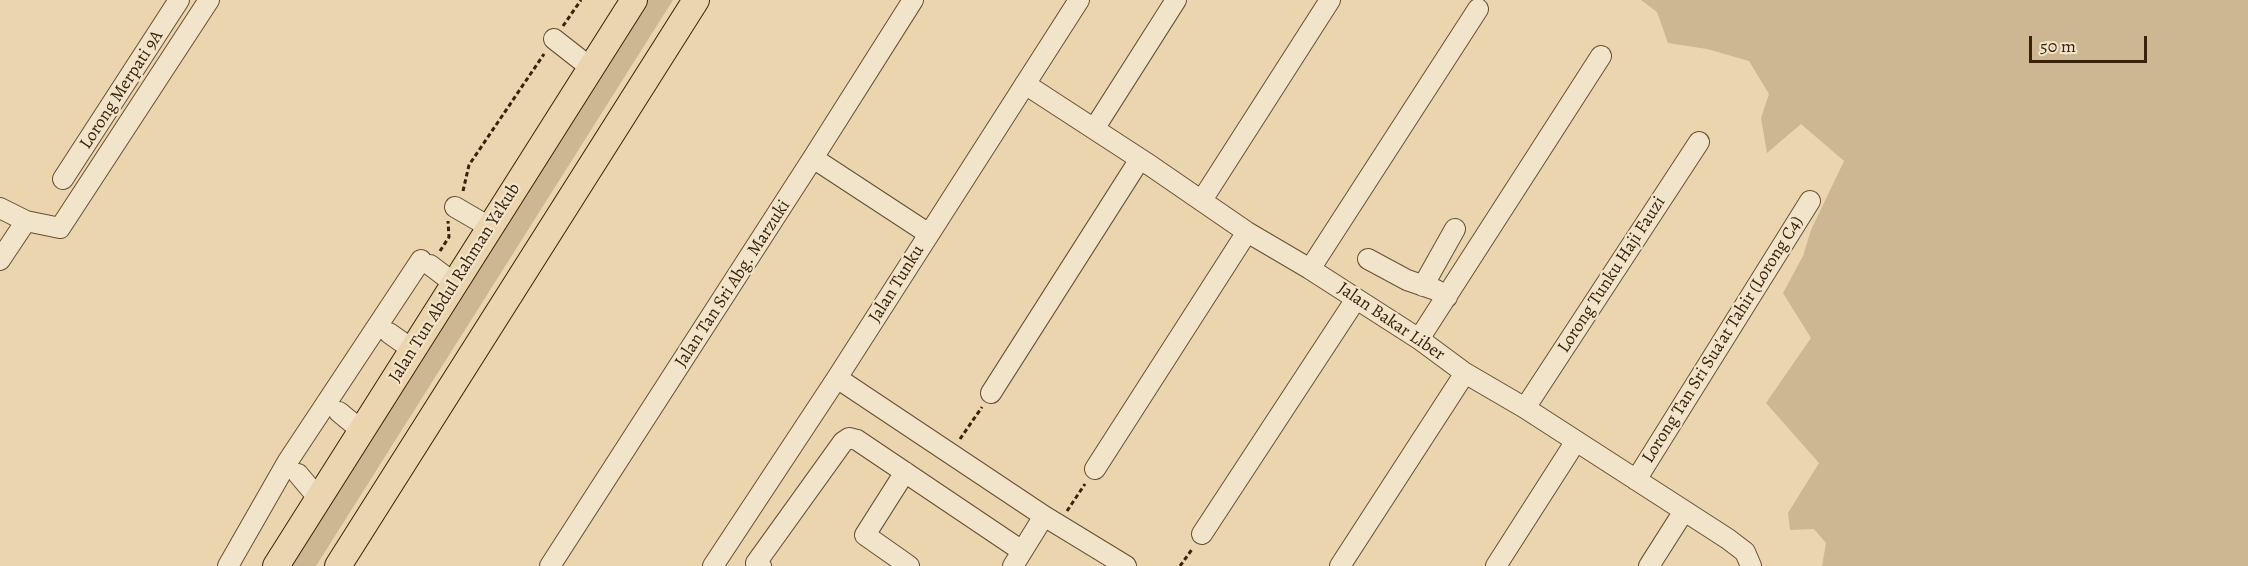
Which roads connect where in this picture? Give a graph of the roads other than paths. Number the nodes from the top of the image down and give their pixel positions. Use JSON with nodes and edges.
{"nodes":[{"id":1,"x":179,"y":0,"type":"edge"},
{"id":2,"x":209,"y":0,"type":"edge"},
{"id":3,"x":634,"y":0,"type":"edge"},
{"id":4,"x":696,"y":0,"type":"edge"},
{"id":5,"x":913,"y":0,"type":"edge"},
{"id":6,"x":1079,"y":0,"type":"edge"},
{"id":7,"x":1176,"y":0,"type":"edge"},
{"id":8,"x":1330,"y":0,"type":"edge"},
{"id":9,"x":1478,"y":9,"type":"dead end"},
{"id":10,"x":555,"y":39,"type":"dead end"},
{"id":11,"x":1601,"y":56,"type":"dead end"},
{"id":12,"x":591,"y":68,"type":"junction"},
{"id":13,"x":1025,"y":84,"type":"junction"},
{"id":14,"x":1094,"y":129,"type":"junction"},
{"id":15,"x":1699,"y":142,"type":"dead end"},
{"id":16,"x":813,"y":158,"type":"junction"},
{"id":17,"x":1140,"y":159,"type":"junction"},
{"id":18,"x":63,"y":179,"type":"dead end"},
{"id":19,"x":1202,"y":200,"type":"junction"},
{"id":20,"x":1810,"y":201,"type":"dead end"},
{"id":21,"x":455,"y":207,"type":"dead end"},
{"id":22,"x":0,"y":208,"type":"edge"},
{"id":23,"x":26,"y":221,"type":"junction"},
{"id":24,"x":490,"y":228,"type":"junction"},
{"id":25,"x":1455,"y":229,"type":"dead end"},
{"id":26,"x":1247,"y":232,"type":"junction"},
{"id":27,"x":928,"y":234,"type":"junction"},
{"id":28,"x":0,"y":260,"type":"edge"},
{"id":29,"x":1368,"y":260,"type":"dead end"},
{"id":30,"x":1310,"y":269,"type":"junction"},
{"id":31,"x":454,"y":284,"type":"junction"},
{"id":32,"x":1423,"y":286,"type":"junction"},
{"id":33,"x":1447,"y":297,"type":"junction"},
{"id":34,"x":1356,"y":299,"type":"junction"},
{"id":35,"x":389,"y":333,"type":"dead end"},
{"id":36,"x":1419,"y":339,"type":"junction"},
{"id":37,"x":413,"y":350,"type":"junction"},
{"id":38,"x":1465,"y":372,"type":"junction"},
{"id":39,"x":837,"y":378,"type":"junction"},
{"id":40,"x":991,"y":393,"type":"road end"},
{"id":41,"x":1525,"y":408,"type":"junction"},
{"id":42,"x":339,"y":412,"type":"dead end"},
{"id":43,"x":362,"y":430,"type":"junction"},
{"id":44,"x":1576,"y":441,"type":"junction"},
{"id":45,"x":1095,"y":469,"type":"road end"},
{"id":46,"x":905,"y":472,"type":"junction"},
{"id":47,"x":298,"y":474,"type":"dead end"},
{"id":48,"x":1636,"y":480,"type":"junction"},
{"id":49,"x":319,"y":499,"type":"junction"},
{"id":50,"x":1684,"y":511,"type":"junction"},
{"id":51,"x":1051,"y":520,"type":"junction"},
{"id":52,"x":1202,"y":534,"type":"road end"},
{"id":53,"x":727,"y":544,"type":"junction"},
{"id":54,"x":1017,"y":559,"type":"edge"},
{"id":55,"x":758,"y":565,"type":"edge"},
{"id":56,"x":228,"y":566,"type":"edge"},
{"id":57,"x":276,"y":566,"type":"edge"},
{"id":58,"x":338,"y":566,"type":"edge"},
{"id":59,"x":550,"y":566,"type":"edge"},
{"id":60,"x":712,"y":566,"type":"edge"},
{"id":61,"x":909,"y":566,"type":"edge"},
{"id":62,"x":1126,"y":566,"type":"edge"},
{"id":63,"x":1340,"y":566,"type":"edge"},
{"id":64,"x":1497,"y":566,"type":"edge"},
{"id":65,"x":1649,"y":566,"type":"edge"},
{"id":66,"x":1751,"y":566,"type":"edge"}],
"edges":[{"from":1,"to":18,"type":"street","name":"Lorong Merpati 9A"},
{"from":2,"to":23,"type":"street"},
{"from":3,"to":12,"type":"main road","name":"Jalan Tun Abdul Rahman Ya'kub"},
{"from":4,"to":58,"type":"main road"},
{"from":5,"to":16,"type":"street","name":"Jalan Tan Sri Abg. Marzuki"},
{"from":6,"to":13,"type":"street","name":"Jalan Tunku"},
{"from":7,"to":14,"type":"street"},
{"from":8,"to":19,"type":"street"},
{"from":9,"to":30,"type":"street"},
{"from":10,"to":12,"type":"street"},
{"from":11,"to":33,"type":"street"},
{"from":12,"to":24,"type":"main road","name":"Jalan Tun Abdul Rahman Ya'kub"},
{"from":13,"to":14,"type":"street","name":"Jalan Bakar Liber"},
{"from":13,"to":27,"type":"street","name":"Jalan Tunku"},
{"from":14,"to":17,"type":"street","name":"Jalan Bakar Liber"},
{"from":15,"to":41,"type":"street","name":"Lorong Tunku Haji Fauzi"},
{"from":16,"to":27,"type":"street"},
{"from":16,"to":59,"type":"street","name":"Jalan Tan Sri Abg. Marzuki"},
{"from":17,"to":19,"type":"street","name":"Jalan Bakar Liber"},
{"from":17,"to":40,"type":"street"},
{"from":19,"to":26,"type":"street","name":"Jalan Bakar Liber"},
{"from":20,"to":48,"type":"street","name":"Lorong Tan Sri Sua'at Tahir (Lorong C4)"},
{"from":21,"to":24,"type":"street"},
{"from":22,"to":23,"type":"street"},
{"from":23,"to":28,"type":"street"},
{"from":24,"to":31,"type":"main road","name":"Jalan Tun Abdul Rahman Ya'kub"},
{"from":25,"to":32,"type":"street"},
{"from":26,"to":30,"type":"street","name":"Jalan Bakar Liber"},
{"from":26,"to":45,"type":"street"},
{"from":27,"to":39,"type":"street","name":"Jalan Tunku"},
{"from":29,"to":32,"type":"street"},
{"from":30,"to":34,"type":"street","name":"Jalan Bakar Liber"},
{"from":31,"to":37,"type":"main road","name":"Jalan Tun Abdul Rahman Ya'kub"},
{"from":31,"to":56,"type":"street"},
{"from":32,"to":33,"type":"street"},
{"from":33,"to":36,"type":"street"},
{"from":34,"to":36,"type":"street","name":"Jalan Bakar Liber"},
{"from":34,"to":52,"type":"street"},
{"from":35,"to":37,"type":"street"},
{"from":36,"to":38,"type":"street","name":"Jalan Bakar Liber"},
{"from":37,"to":43,"type":"main road","name":"Jalan Tun Abdul Rahman Ya'kub"},
{"from":38,"to":41,"type":"street","name":"Jalan Bakar Liber"},
{"from":38,"to":63,"type":"street"},
{"from":39,"to":51,"type":"street"},
{"from":39,"to":53,"type":"street","name":"Jalan Tunku"},
{"from":41,"to":44,"type":"street","name":"Jalan Bakar Liber"},
{"from":42,"to":43,"type":"street"},
{"from":43,"to":49,"type":"main road","name":"Jalan Tun Abdul Rahman Ya'kub"},
{"from":44,"to":48,"type":"street","name":"Jalan Bakar Liber"},
{"from":44,"to":64,"type":"street"},
{"from":46,"to":54,"type":"street"},
{"from":46,"to":55,"type":"street"},
{"from":46,"to":61,"type":"street"},
{"from":47,"to":49,"type":"street"},
{"from":48,"to":50,"type":"street","name":"Jalan Bakar Liber"},
{"from":49,"to":57,"type":"main road","name":"Jalan Tun Abdul Rahman Ya'kub"},
{"from":50,"to":65,"type":"street"},
{"from":50,"to":66,"type":"street","name":"Jalan Bakar Liber"},
{"from":51,"to":54,"type":"street"},
{"from":51,"to":62,"type":"street"},
{"from":53,"to":55,"type":"street"},
{"from":53,"to":60,"type":"street","name":"Jalan Tunku"}]}
